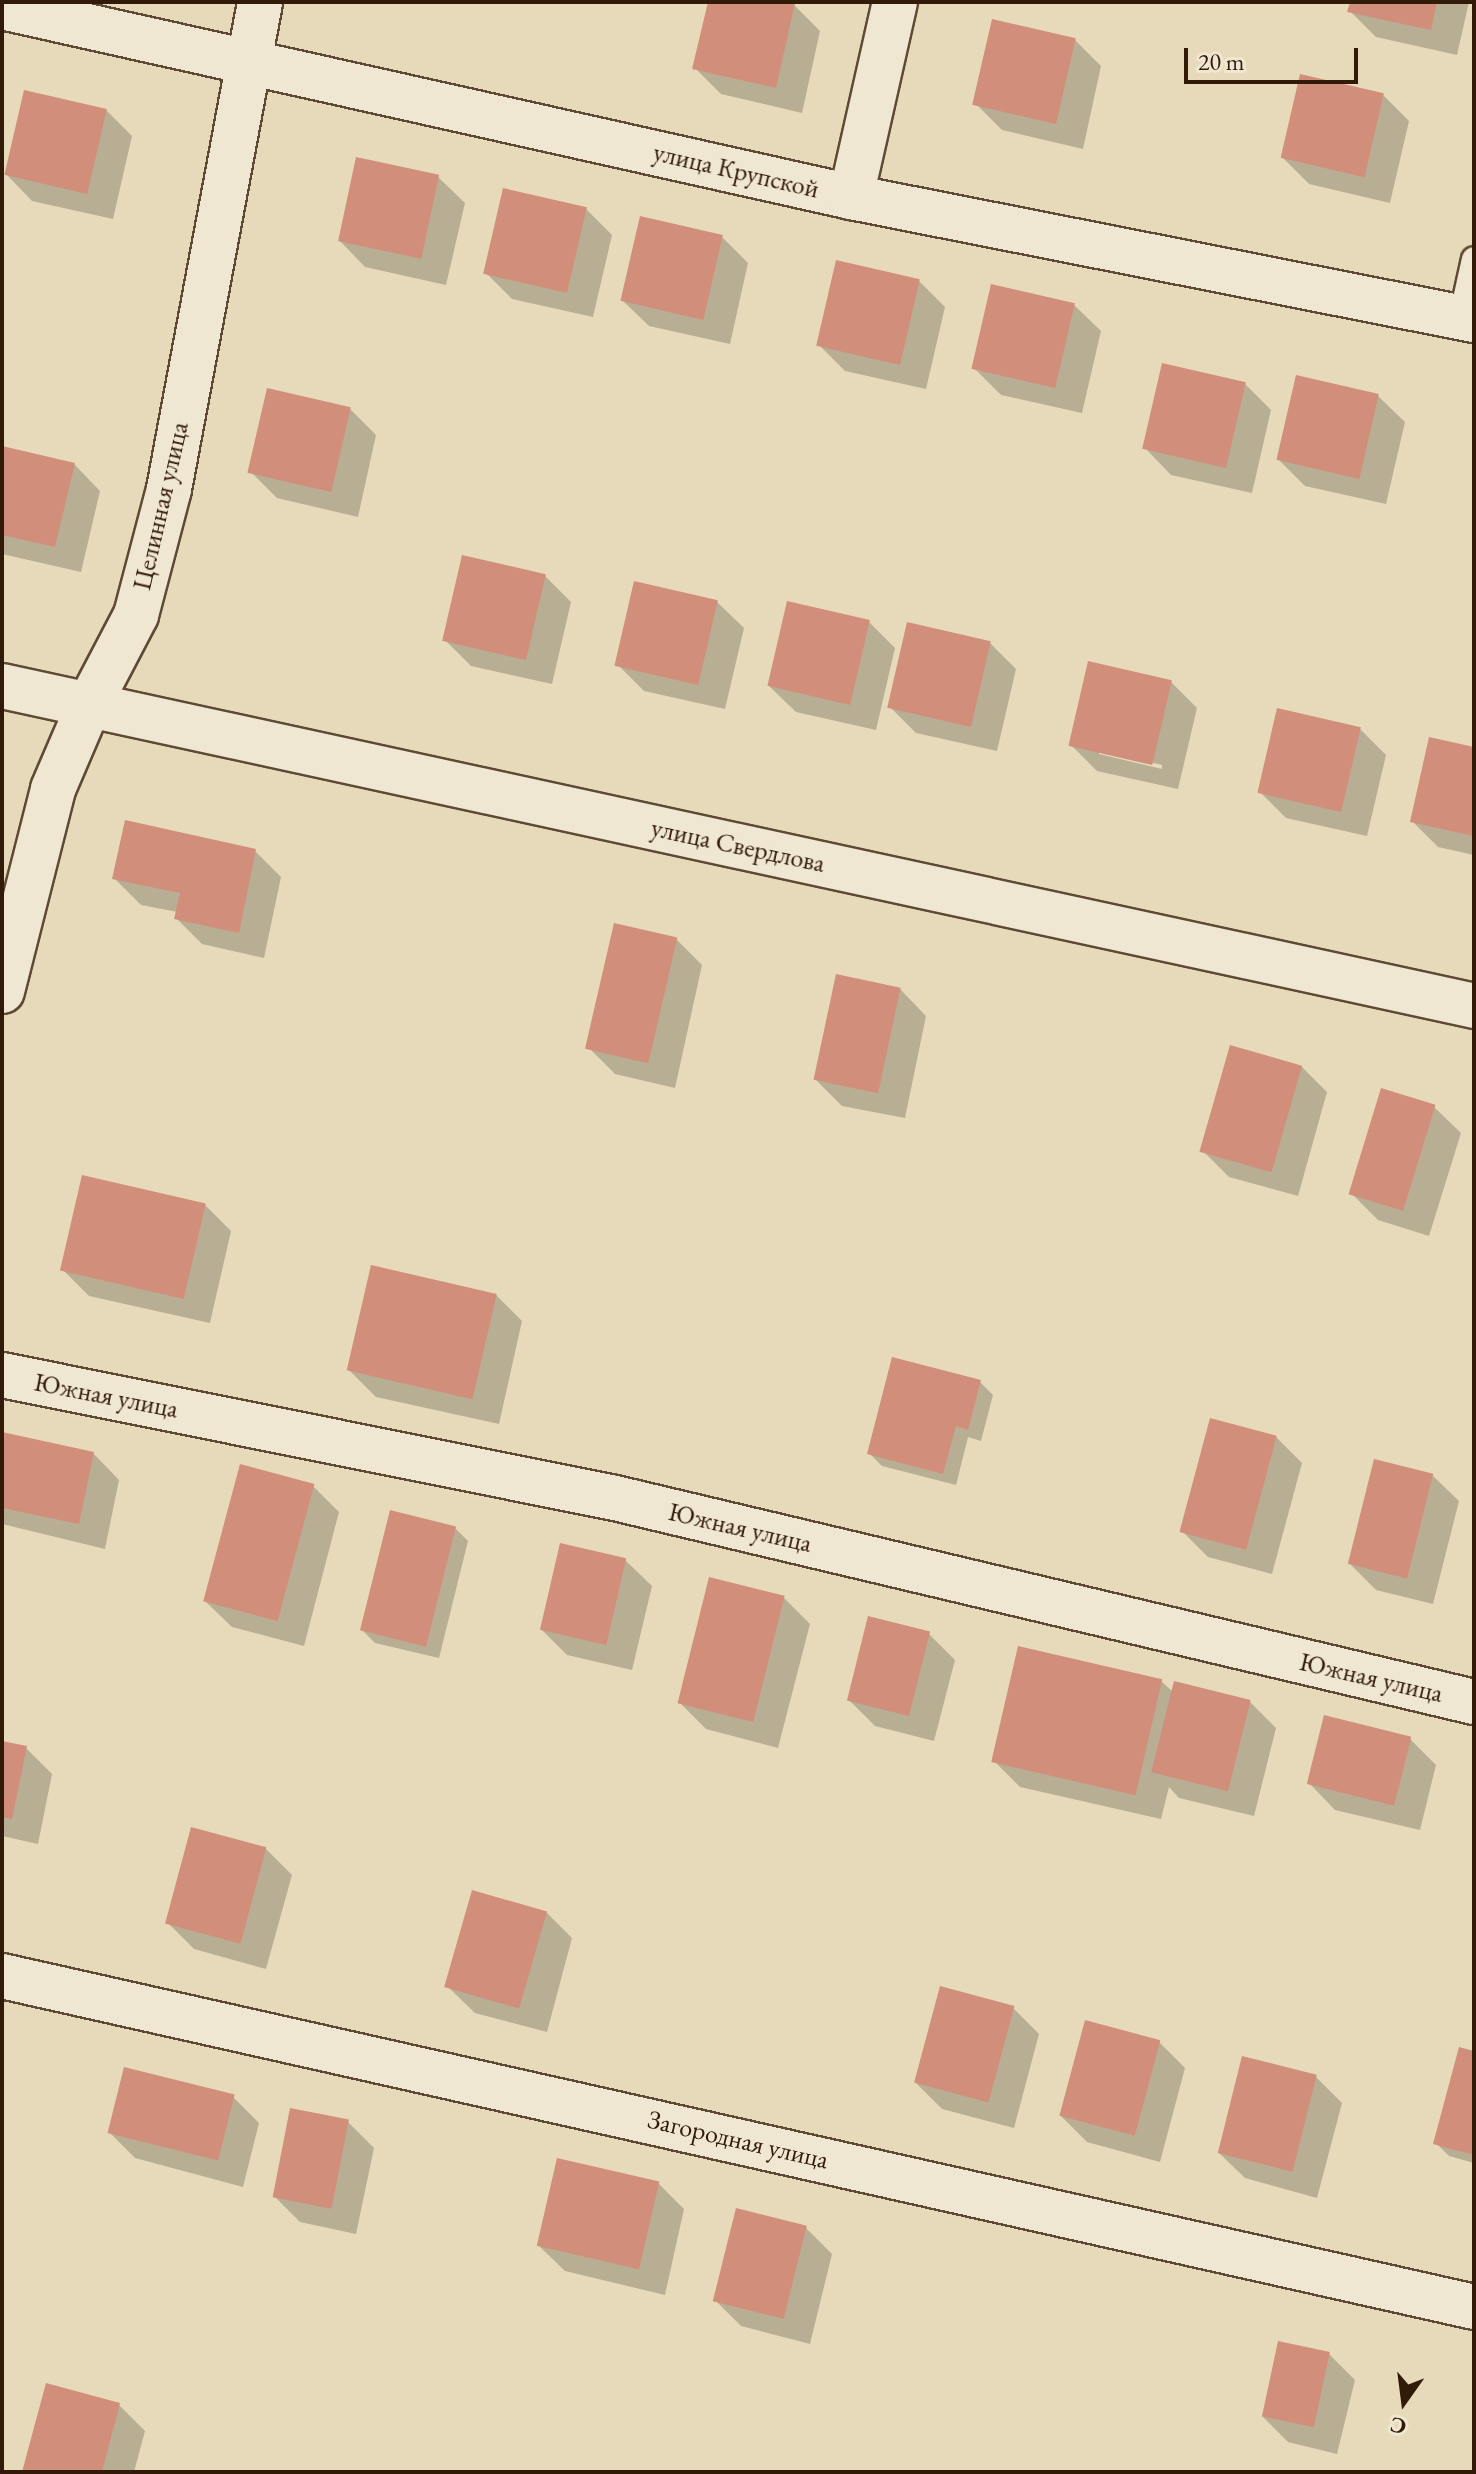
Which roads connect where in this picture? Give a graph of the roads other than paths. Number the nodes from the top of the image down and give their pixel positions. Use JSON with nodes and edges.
{"nodes":[{"id":1,"x":260,"y":2,"type":"edge"},
{"id":2,"x":895,"y":2,"type":"edge"},
{"id":3,"x":2,"y":7,"type":"edge"},
{"id":4,"x":247,"y":62,"type":"junction"},
{"id":5,"x":851,"y":197,"type":"junction"},
{"id":6,"x":1474,"y":259,"type":"edge"},
{"id":7,"x":1467,"y":319,"type":"edge"},
{"id":8,"x":2,"y":686,"type":"edge"},
{"id":9,"x":89,"y":705,"type":"junction"},
{"id":10,"x":2,"y":991,"type":"edge"},
{"id":11,"x":1474,"y":1006,"type":"edge"},
{"id":12,"x":2,"y":1375,"type":"edge"},
{"id":13,"x":1474,"y":1702,"type":"edge"},
{"id":14,"x":2,"y":1976,"type":"edge"},
{"id":15,"x":1474,"y":2307,"type":"edge"}],
"edges":[{"from":1,"to":4,"type":"street","name":"Целинная улица"},
{"from":2,"to":5,"type":"street"},
{"from":3,"to":4,"type":"street","name":"улица Крупской"},
{"from":4,"to":5,"type":"street","name":"улица Крупской"},
{"from":4,"to":9,"type":"street","name":"Целинная улица"},
{"from":5,"to":7,"type":"street","name":"улица Крупской"},
{"from":6,"to":7,"type":"lane"},
{"from":8,"to":9,"type":"street","name":"улица Свердлова"},
{"from":9,"to":10,"type":"street","name":"Целинная улица"},
{"from":9,"to":11,"type":"street","name":"улица Свердлова"},
{"from":12,"to":13,"type":"street","name":"Южная улица"},
{"from":14,"to":15,"type":"street","name":"Загородная улица"}]}
